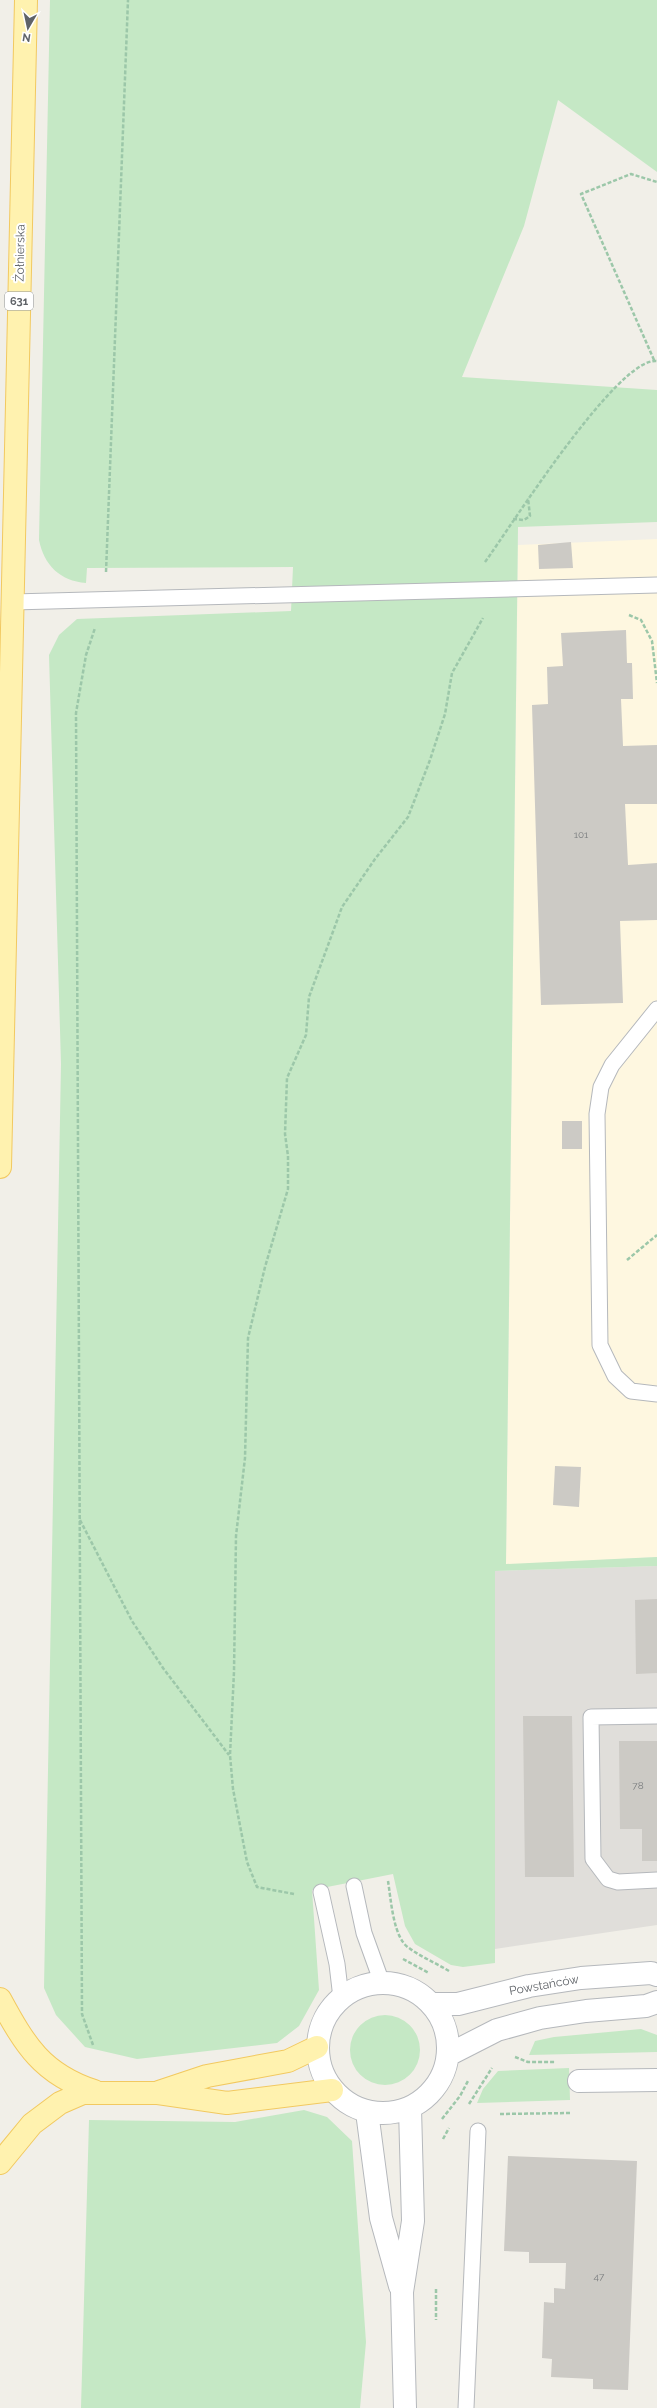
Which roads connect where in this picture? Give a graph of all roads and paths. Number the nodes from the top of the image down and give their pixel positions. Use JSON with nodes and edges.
{"nodes":[{"id":1,"x":26,"y":0,"type":"edge"},
{"id":2,"x":128,"y":0,"type":"edge"},
{"id":3,"x":657,"y":182,"type":"edge"},
{"id":4,"x":655,"y":360,"type":"edge"},
{"id":5,"x":528,"y":498,"type":"junction"},
{"id":6,"x":513,"y":519,"type":"junction"},
{"id":7,"x":657,"y":585,"type":"edge"},
{"id":8,"x":498,"y":589,"type":"junction"},
{"id":9,"x":464,"y":590,"type":"junction"},
{"id":10,"x":105,"y":600,"type":"junction"},
{"id":11,"x":13,"y":602,"type":"junction"},
{"id":12,"x":627,"y":613,"type":"dead end"},
{"id":13,"x":657,"y":683,"type":"edge"},
{"id":14,"x":657,"y":1009,"type":"edge"},
{"id":15,"x":0,"y":1167,"type":"edge"},
{"id":16,"x":657,"y":1234,"type":"edge"},
{"id":17,"x":600,"y":1279,"type":"junction"},
{"id":18,"x":657,"y":1394,"type":"edge"},
{"id":19,"x":80,"y":1519,"type":"junction"},
{"id":20,"x":657,"y":1716,"type":"edge"},
{"id":21,"x":230,"y":1755,"type":"junction"},
{"id":22,"x":657,"y":1880,"type":"edge"},
{"id":23,"x":388,"y":1881,"type":"dead end"},
{"id":24,"x":354,"y":1886,"type":"dead end"},
{"id":25,"x":322,"y":1895,"type":"joint"},
{"id":26,"x":450,"y":1972,"type":"dead end"},
{"id":27,"x":657,"y":1975,"type":"edge"},
{"id":28,"x":382,"y":1983,"type":"junction"},
{"id":29,"x":341,"y":1998,"type":"junction"},
{"id":30,"x":0,"y":1999,"type":"edge"},
{"id":31,"x":657,"y":2002,"type":"edge"},
{"id":32,"x":432,"y":2004,"type":"junction"},
{"id":33,"x":92,"y":2045,"type":"dead end"},
{"id":34,"x":317,"y":2047,"type":"junction"},
{"id":35,"x":448,"y":2055,"type":"junction"},
{"id":36,"x":498,"y":2063,"type":"dead end"},
{"id":37,"x":471,"y":2074,"type":"dead end"},
{"id":38,"x":657,"y":2080,"type":"edge"},
{"id":39,"x":579,"y":2081,"type":"dead end"},
{"id":40,"x":332,"y":2090,"type":"junction"},
{"id":41,"x":94,"y":2091,"type":"junction"},
{"id":42,"x":158,"y":2093,"type":"junction"},
{"id":43,"x":468,"y":2106,"type":"dead end"},
{"id":44,"x":410,"y":2108,"type":"junction"},
{"id":45,"x":367,"y":2112,"type":"junction"},
{"id":46,"x":579,"y":2112,"type":"dead end"},
{"id":47,"x":452,"y":2124,"type":"dead end"},
{"id":48,"x":437,"y":2125,"type":"dead end"},
{"id":49,"x":478,"y":2131,"type":"joint"},
{"id":50,"x":443,"y":2138,"type":"dead end"},
{"id":51,"x":0,"y":2163,"type":"edge"},
{"id":52,"x":402,"y":2292,"type":"junction"},
{"id":53,"x":404,"y":2408,"type":"edge"},
{"id":54,"x":466,"y":2408,"type":"edge"}],
"edges":[{"from":1,"to":11,"type":"main road","name":"Żołnierska","number":"631"},
{"from":2,"to":10,"type":"path"},
{"from":3,"to":4,"type":"path"},
{"from":4,"to":5,"type":"path"},
{"from":5,"to":6,"type":"path"},
{"from":5,"to":6,"type":"path"},
{"from":6,"to":9,"type":"path"},
{"from":7,"to":8,"type":"lane"},
{"from":8,"to":9,"type":"lane"},
{"from":8,"to":21,"type":"path"},
{"from":9,"to":10,"type":"lane"},
{"from":10,"to":11,"type":"lane"},
{"from":10,"to":19,"type":"path"},
{"from":11,"to":15,"type":"main road","number":"631"},
{"from":12,"to":13,"type":"path"},
{"from":14,"to":17,"type":"lane"},
{"from":16,"to":17,"type":"path"},
{"from":17,"to":18,"type":"lane"},
{"from":19,"to":21,"type":"path"},
{"from":19,"to":33,"type":"path"},
{"from":20,"to":22,"type":"lane"},
{"from":21,"to":25,"type":"path"},
{"from":23,"to":26,"type":"path"},
{"from":24,"to":28,"type":"lane"},
{"from":25,"to":29,"type":"lane"},
{"from":27,"to":32,"type":"street","name":"Powstańców"},
{"from":28,"to":29,"type":"street"},
{"from":28,"to":32,"type":"street"},
{"from":29,"to":34,"type":"street"},
{"from":30,"to":41,"type":"main road"},
{"from":31,"to":35,"type":"street"},
{"from":32,"to":35,"type":"street"},
{"from":34,"to":40,"type":"street"},
{"from":34,"to":42,"type":"main road"},
{"from":35,"to":44,"type":"street"},
{"from":36,"to":43,"type":"path"},
{"from":37,"to":48,"type":"path"},
{"from":38,"to":39,"type":"street"},
{"from":40,"to":42,"type":"main road"},
{"from":40,"to":45,"type":"street"},
{"from":41,"to":42,"type":"main road"},
{"from":41,"to":51,"type":"main road"},
{"from":44,"to":45,"type":"street"},
{"from":44,"to":52,"type":"street"},
{"from":45,"to":52,"type":"street"},
{"from":46,"to":49,"type":"path"},
{"from":47,"to":50,"type":"path"},
{"from":49,"to":54,"type":"lane"},
{"from":52,"to":53,"type":"street"}]}
